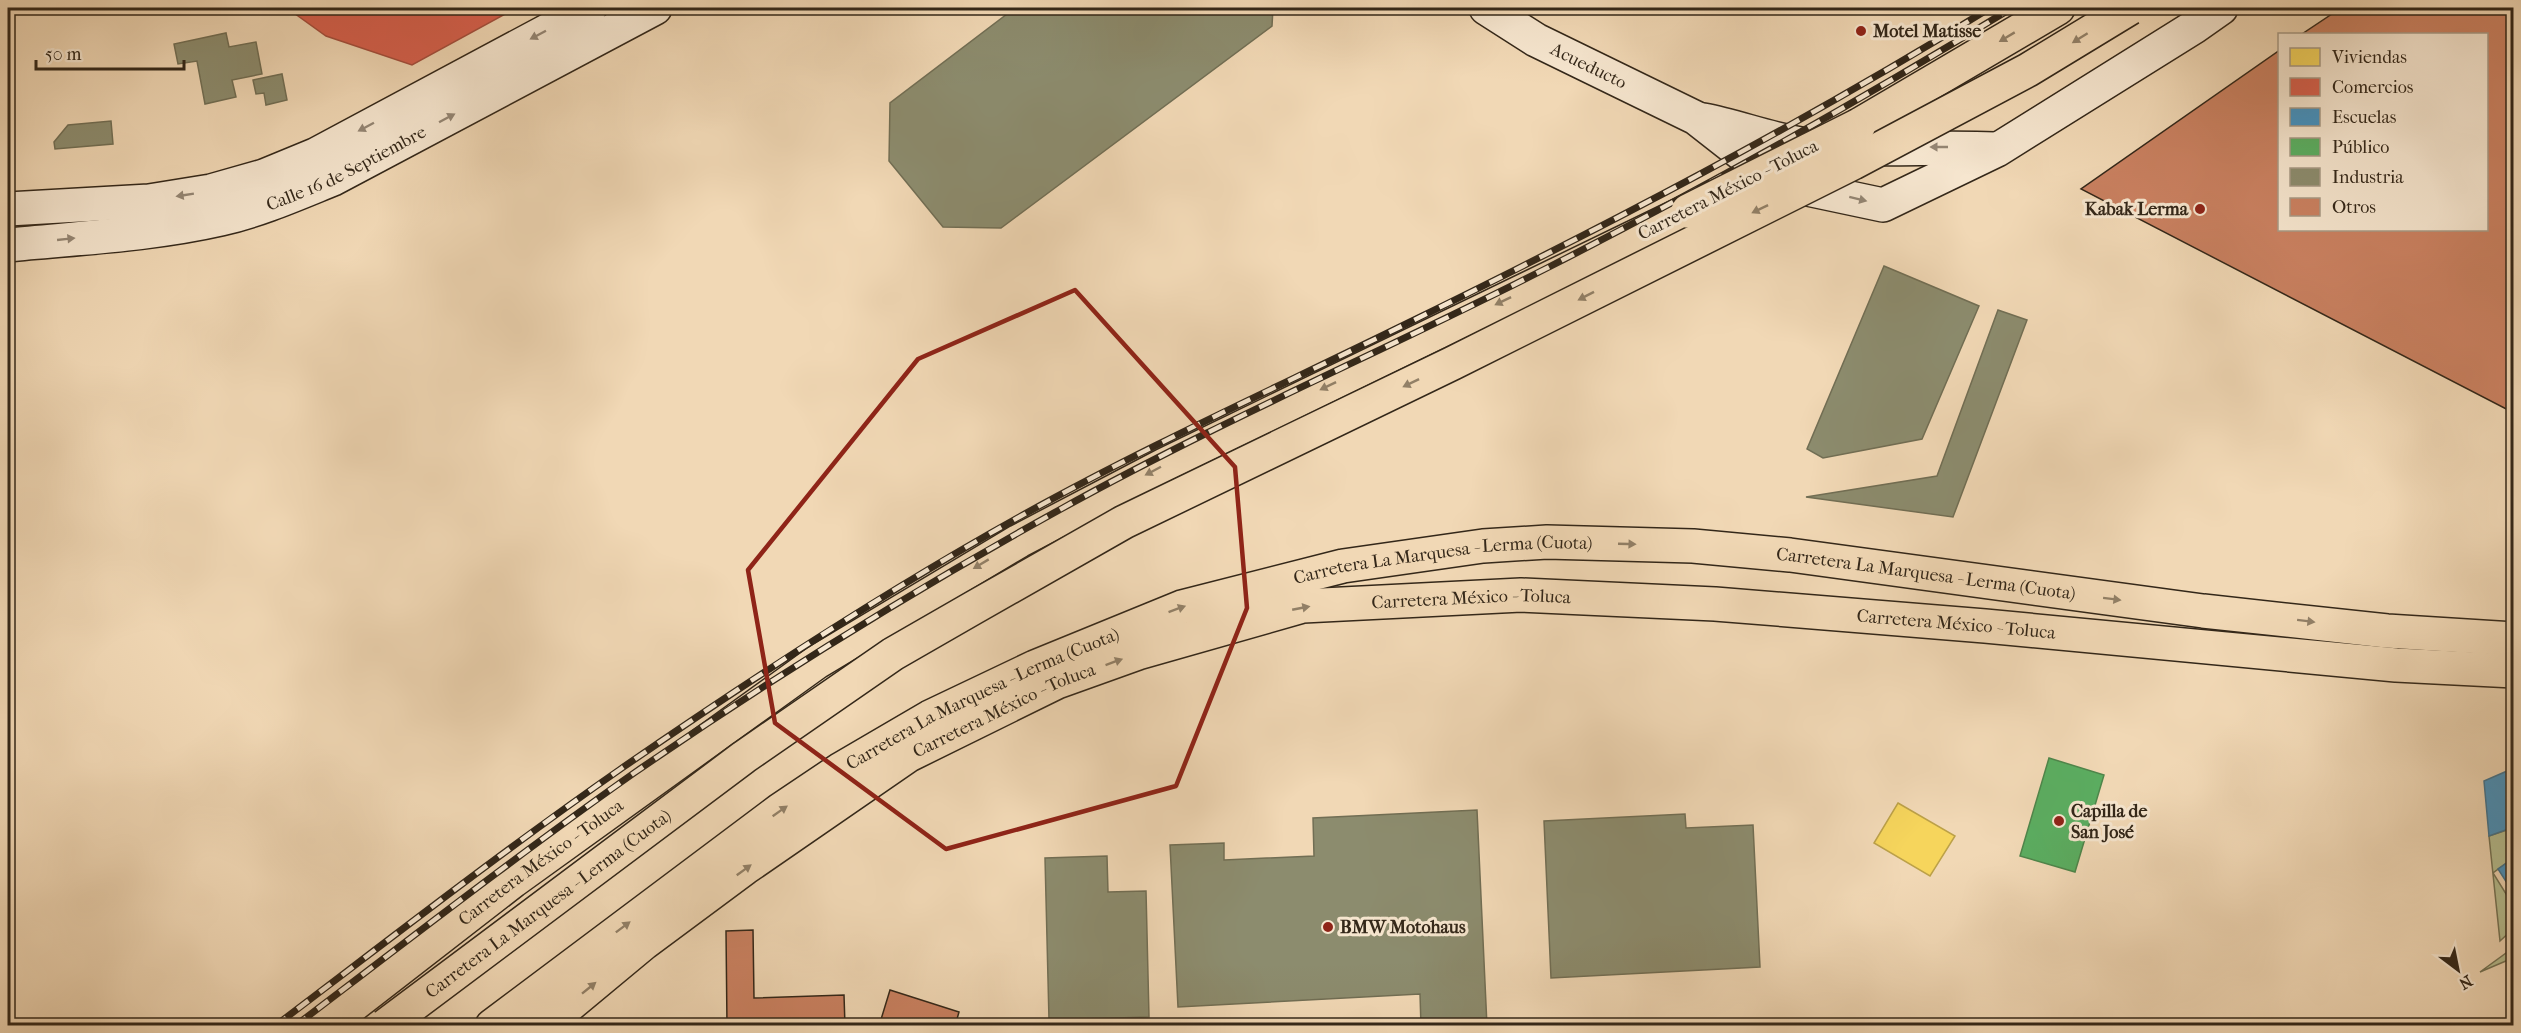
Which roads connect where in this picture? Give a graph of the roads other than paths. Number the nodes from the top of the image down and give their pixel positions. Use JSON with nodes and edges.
{"nodes":[{"id":1,"x":590,"y":8,"type":"edge"},
{"id":2,"x":655,"y":8,"type":"edge"},
{"id":3,"x":1486,"y":8,"type":"edge"},
{"id":4,"x":2058,"y":8,"type":"edge"},
{"id":5,"x":2130,"y":8,"type":"edge"},
{"id":6,"x":2220,"y":8,"type":"edge"},
{"id":7,"x":1696,"y":118,"type":"junction"},
{"id":8,"x":1997,"y":150,"type":"junction"},
{"id":9,"x":8,"y":209,"type":"edge"},
{"id":10,"x":8,"y":245,"type":"edge"},
{"id":11,"x":2514,"y":639,"type":"edge"},
{"id":12,"x":2514,"y":671,"type":"edge"},
{"id":13,"x":326,"y":1026,"type":"edge"},
{"id":14,"x":386,"y":1026,"type":"edge"},
{"id":15,"x":492,"y":1026,"type":"edge"},
{"id":16,"x":544,"y":1026,"type":"edge"}],
"edges":[{"from":1,"to":9,"type":"main road","name":"Calle 16 de Septiembre","one_way":true},
{"from":10,"to":2,"type":"main road","name":"Calle 16 de Septiembre","one_way":true},
{"from":3,"to":7,"type":"main road","name":"Acueducto"},
{"from":4,"to":13,"type":"main road","name":"Carretera México - Toluca","one_way":true,"bridge":true},
{"from":5,"to":14,"type":"main road","name":"Carretera La Marquesa - Lerma (Cuota)","one_way":true,"bridge":true},
{"from":6,"to":8,"type":"main road"},
{"from":8,"to":7,"type":"main road","one_way":true},
{"from":7,"to":8,"type":"main road","one_way":true},
{"from":15,"to":11,"type":"main road","name":"Carretera La Marquesa - Lerma (Cuota)","one_way":true},
{"from":16,"to":12,"type":"main road","name":"Carretera México - Toluca","one_way":true}]}
